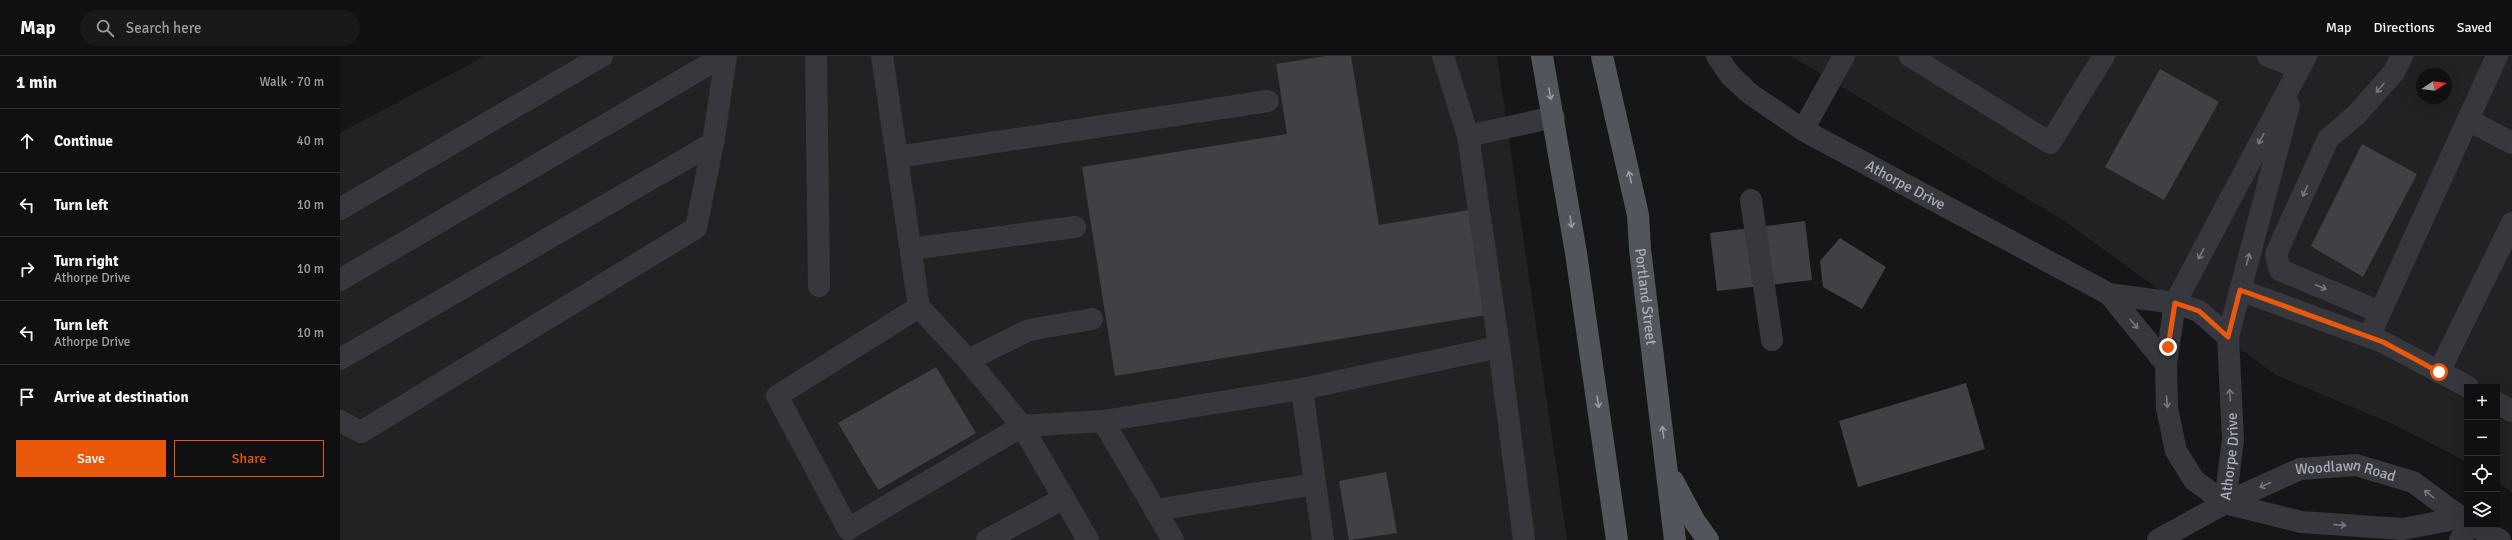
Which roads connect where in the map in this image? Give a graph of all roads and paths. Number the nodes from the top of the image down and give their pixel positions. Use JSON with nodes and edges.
{"nodes":[{"id":1,"x":602,"y":56,"type":"edge"},
{"id":2,"x":723,"y":56,"type":"edge"},
{"id":3,"x":726,"y":56,"type":"edge"},
{"id":4,"x":816,"y":56,"type":"edge"},
{"id":5,"x":882,"y":56,"type":"edge"},
{"id":6,"x":1443,"y":56,"type":"edge"},
{"id":7,"x":1542,"y":56,"type":"edge"},
{"id":8,"x":1602,"y":56,"type":"edge"},
{"id":9,"x":1717,"y":56,"type":"edge"},
{"id":10,"x":1844,"y":56,"type":"edge"},
{"id":11,"x":1910,"y":56,"type":"edge"},
{"id":12,"x":2268,"y":56,"type":"edge"},
{"id":13,"x":2402,"y":56,"type":"edge"},
{"id":14,"x":2497,"y":56,"type":"edge"},
{"id":15,"x":2096,"y":59,"type":"edge"},
{"id":16,"x":2303,"y":62,"type":"edge"},
{"id":17,"x":1268,"y":101,"type":"dead end"},
{"id":18,"x":1554,"y":117,"type":"junction"},
{"id":19,"x":2468,"y":120,"type":"junction"},
{"id":20,"x":1803,"y":130,"type":"junction"},
{"id":21,"x":1468,"y":136,"type":"junction"},
{"id":22,"x":713,"y":143,"type":"junction"},
{"id":23,"x":2512,"y":143,"type":"edge"},
{"id":24,"x":897,"y":157,"type":"junction"},
{"id":25,"x":1751,"y":200,"type":"dead end"},
{"id":26,"x":340,"y":210,"type":"edge"},
{"id":27,"x":2512,"y":223,"type":"edge"},
{"id":28,"x":1075,"y":226,"type":"dead end"},
{"id":29,"x":911,"y":249,"type":"junction"},
{"id":30,"x":340,"y":280,"type":"edge"},
{"id":31,"x":819,"y":286,"type":"dead end"},
{"id":32,"x":2240,"y":290,"type":"junction"},
{"id":33,"x":2109,"y":294,"type":"junction"},
{"id":34,"x":2175,"y":303,"type":"junction"},
{"id":35,"x":919,"y":308,"type":"junction"},
{"id":36,"x":2380,"y":312,"type":"junction"},
{"id":37,"x":1092,"y":319,"type":"dead end"},
{"id":38,"x":2228,"y":337,"type":"junction"},
{"id":39,"x":2369,"y":337,"type":"junction"},
{"id":40,"x":1772,"y":340,"type":"dead end"},
{"id":41,"x":1499,"y":347,"type":"junction"},
{"id":42,"x":340,"y":359,"type":"edge"},
{"id":43,"x":968,"y":360,"type":"junction"},
{"id":44,"x":2166,"y":364,"type":"junction"},
{"id":45,"x":2439,"y":372,"type":"junction"},
{"id":46,"x":2464,"y":385,"type":"edge"},
{"id":47,"x":1302,"y":389,"type":"junction"},
{"id":48,"x":2500,"y":405,"type":"edge"},
{"id":49,"x":2512,"y":411,"type":"edge"},
{"id":50,"x":340,"y":421,"type":"edge"},
{"id":51,"x":1103,"y":421,"type":"junction"},
{"id":52,"x":1022,"y":426,"type":"junction"},
{"id":53,"x":1668,"y":470,"type":"junction"},
{"id":54,"x":1315,"y":484,"type":"junction"},
{"id":55,"x":1064,"y":498,"type":"junction"},
{"id":56,"x":2225,"y":503,"type":"junction"},
{"id":57,"x":1155,"y":510,"type":"junction"},
{"id":58,"x":2464,"y":521,"type":"edge"},
{"id":59,"x":2464,"y":523,"type":"edge"},
{"id":60,"x":2465,"y":528,"type":"edge"},
{"id":61,"x":2477,"y":528,"type":"edge"},
{"id":62,"x":987,"y":540,"type":"edge"},
{"id":63,"x":1088,"y":540,"type":"edge"},
{"id":64,"x":1172,"y":540,"type":"edge"},
{"id":65,"x":1323,"y":540,"type":"edge"},
{"id":66,"x":1524,"y":540,"type":"edge"},
{"id":67,"x":1617,"y":540,"type":"edge"},
{"id":68,"x":1675,"y":540,"type":"edge"},
{"id":69,"x":1708,"y":540,"type":"edge"},
{"id":70,"x":2158,"y":540,"type":"edge"},
{"id":71,"x":2460,"y":540,"type":"edge"},
{"id":72,"x":2500,"y":540,"type":"edge"}],
"edges":[{"from":1,"to":26,"type":"street"},
{"from":2,"to":30,"type":"street"},
{"from":3,"to":22,"type":"street"},
{"from":4,"to":31,"type":"street"},
{"from":5,"to":24,"type":"street"},
{"from":6,"to":21,"type":"street"},
{"from":7,"to":18,"type":"main road","one_way":true},
{"from":53,"to":8,"type":"main road","name":"Portland Street","one_way":true},
{"from":9,"to":20,"type":"street","name":"Athorpe Drive"},
{"from":10,"to":20,"type":"street"},
{"from":11,"to":15,"type":"street"},
{"from":12,"to":16,"type":"street"},
{"from":13,"to":36,"type":"street","one_way":true},
{"from":14,"to":19,"type":"street"},
{"from":32,"to":16,"type":"street","one_way":true},
{"from":16,"to":34,"type":"street","one_way":true},
{"from":17,"to":24,"type":"street"},
{"from":18,"to":21,"type":"street"},
{"from":18,"to":67,"type":"main road","one_way":true},
{"from":19,"to":23,"type":"street"},
{"from":19,"to":36,"type":"street"},
{"from":20,"to":33,"type":"street","name":"Athorpe Drive"},
{"from":21,"to":41,"type":"street"},
{"from":22,"to":42,"type":"street"},
{"from":22,"to":50,"type":"street"},
{"from":24,"to":29,"type":"street"},
{"from":25,"to":40,"type":"street"},
{"from":27,"to":45,"type":"street"},
{"from":28,"to":29,"type":"street"},
{"from":29,"to":35,"type":"street"},
{"from":32,"to":38,"type":"street"},
{"from":32,"to":39,"type":"street"},
{"from":33,"to":34,"type":"street","name":"Athorpe Drive"},
{"from":33,"to":44,"type":"street","name":"Athorpe Drive","one_way":true},
{"from":34,"to":38,"type":"street","name":"Athorpe Drive"},
{"from":34,"to":44,"type":"street","name":"Athorpe Drive"},
{"from":35,"to":43,"type":"street"},
{"from":35,"to":52,"type":"street"},
{"from":36,"to":39,"type":"street"},
{"from":37,"to":43,"type":"street"},
{"from":56,"to":38,"type":"street","name":"Athorpe Drive","one_way":true},
{"from":39,"to":45,"type":"street"},
{"from":41,"to":47,"type":"street"},
{"from":41,"to":66,"type":"street"},
{"from":43,"to":52,"type":"street"},
{"from":44,"to":56,"type":"street","name":"Athorpe Drive","one_way":true},
{"from":45,"to":46,"type":"street"},
{"from":47,"to":51,"type":"street"},
{"from":47,"to":54,"type":"street"},
{"from":48,"to":49,"type":"street"},
{"from":51,"to":52,"type":"street"},
{"from":51,"to":57,"type":"street"},
{"from":52,"to":55,"type":"street"},
{"from":53,"to":68,"type":"main road","name":"Portland Street"},
{"from":53,"to":69,"type":"main road"},
{"from":54,"to":57,"type":"street"},
{"from":54,"to":65,"type":"street"},
{"from":55,"to":62,"type":"street"},
{"from":55,"to":63,"type":"street"},
{"from":58,"to":56,"type":"street","name":"Woodlawn Road","one_way":true},
{"from":56,"to":59,"type":"street","one_way":true},
{"from":56,"to":70,"type":"street","name":"Woodlawn Road"},
{"from":57,"to":64,"type":"street"},
{"from":60,"to":71,"type":"street"},
{"from":61,"to":72,"type":"street","name":"Woodlawn Road"}]}
